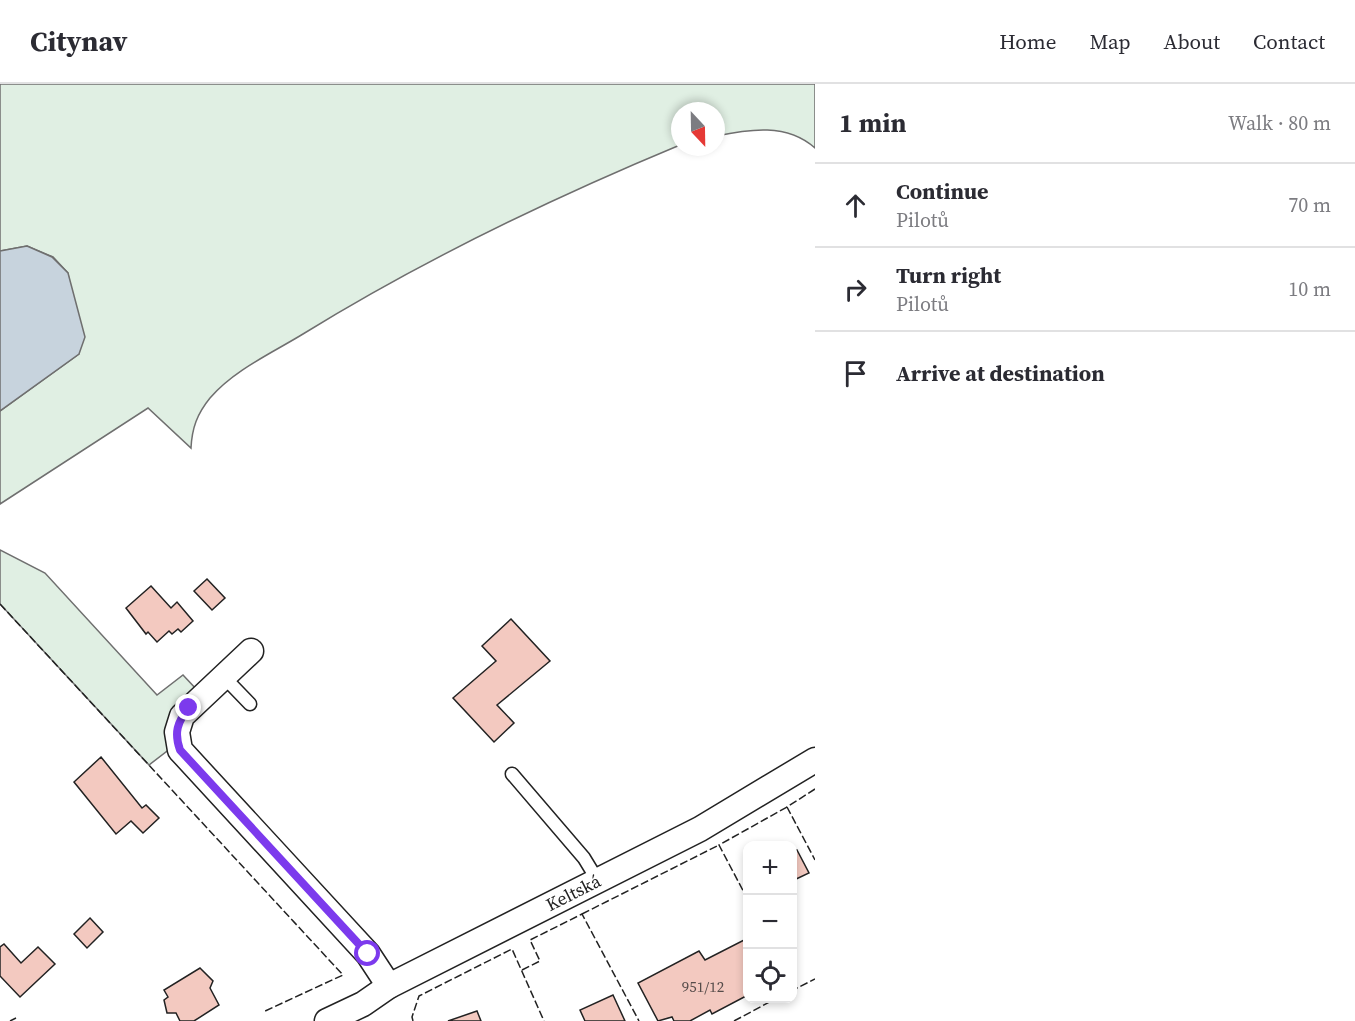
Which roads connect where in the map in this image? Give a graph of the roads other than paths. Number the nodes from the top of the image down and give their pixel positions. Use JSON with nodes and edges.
{"nodes":[{"id":1,"x":250,"y":651,"type":"dead end"},
{"id":2,"x":223,"y":676,"type":"junction"},
{"id":3,"x":250,"y":704,"type":"dead end"},
{"id":4,"x":815,"y":760,"type":"edge"},
{"id":5,"x":512,"y":774,"type":"dead end"},
{"id":6,"x":598,"y":880,"type":"junction"},
{"id":7,"x":389,"y":986,"type":"junction"},
{"id":8,"x":367,"y":1012,"type":"edge"},
{"id":9,"x":327,"y":1021,"type":"edge"}],
"edges":[{"from":1,"to":2,"type":"street"},
{"from":2,"to":3,"type":"lane"},
{"from":2,"to":7,"type":"street"},
{"from":4,"to":6,"type":"street","name":"Keltská"},
{"from":5,"to":6,"type":"lane"},
{"from":6,"to":7,"type":"street","name":"Keltská"},
{"from":7,"to":8,"type":"street","name":"Keltská"},
{"from":8,"to":9,"type":"street","name":"Keltská"}]}
